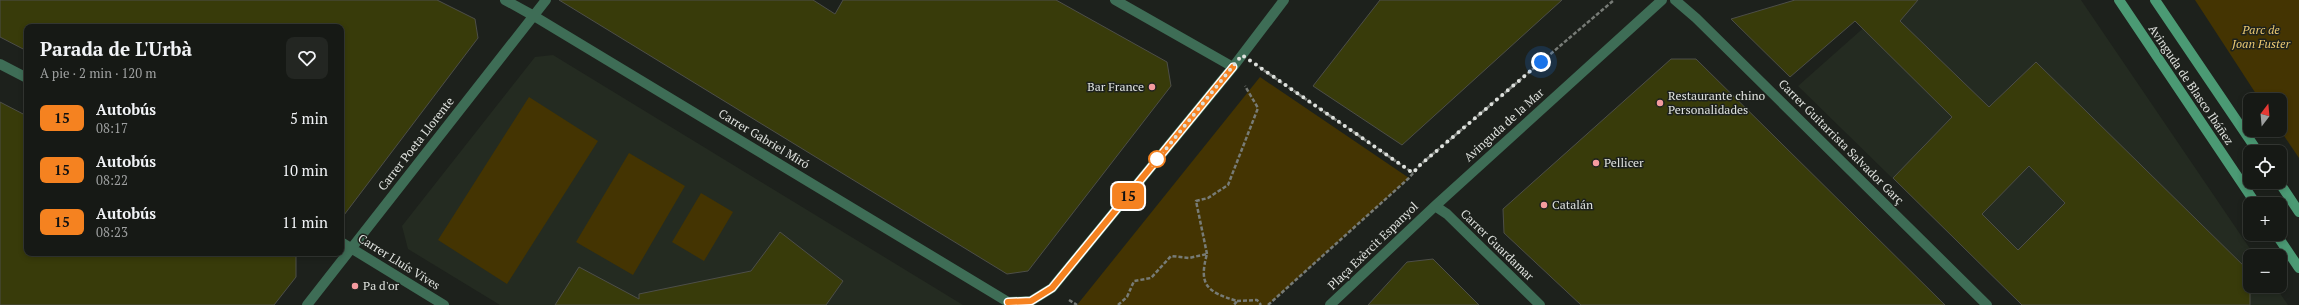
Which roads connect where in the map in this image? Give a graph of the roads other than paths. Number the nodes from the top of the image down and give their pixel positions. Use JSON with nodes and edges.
{"nodes":[{"id":1,"x":505,"y":0,"type":"edge"},
{"id":2,"x":546,"y":0,"type":"edge"},
{"id":3,"x":1115,"y":0,"type":"edge"},
{"id":4,"x":1284,"y":0,"type":"edge"},
{"id":5,"x":1662,"y":0,"type":"edge"},
{"id":6,"x":1675,"y":0,"type":"edge"},
{"id":7,"x":2119,"y":0,"type":"edge"},
{"id":8,"x":2155,"y":0,"type":"edge"},
{"id":9,"x":534,"y":16,"type":"junction"},
{"id":10,"x":0,"y":64,"type":"edge"},
{"id":11,"x":1233,"y":67,"type":"junction"},
{"id":12,"x":24,"y":76,"type":"edge"},
{"id":13,"x":2253,"y":145,"type":"edge"},
{"id":14,"x":2283,"y":189,"type":"edge"},
{"id":15,"x":2251,"y":197,"type":"edge"},
{"id":16,"x":1434,"y":206,"type":"junction"},
{"id":17,"x":2299,"y":212,"type":"edge"},
{"id":18,"x":2281,"y":241,"type":"edge"},
{"id":19,"x":344,"y":244,"type":"edge"},
{"id":20,"x":351,"y":247,"type":"junction"},
{"id":21,"x":2299,"y":268,"type":"edge"},
{"id":22,"x":307,"y":305,"type":"edge"},
{"id":23,"x":444,"y":305,"type":"edge"},
{"id":24,"x":1330,"y":305,"type":"edge"},
{"id":25,"x":1540,"y":305,"type":"edge"},
{"id":26,"x":1987,"y":305,"type":"edge"}],
"edges":[{"from":1,"to":9,"type":"street","name":"Carrer Gabriel Miró"},
{"from":2,"to":9,"type":"street","name":"Carrer Poeta Llorente"},
{"from":3,"to":11,"type":"street"},
{"from":4,"to":11,"type":"street"},
{"from":5,"to":16,"type":"street","name":"Avinguda de la Mar"},
{"from":6,"to":26,"type":"street","name":"Carrer Guitarrista Salvador Garç"},
{"from":7,"to":15,"type":"main road","name":"Avinguda de Blasco Ibáñez"},
{"from":8,"to":13,"type":"main road","name":"Avinguda de Blasco Ibáñez"},
{"from":9,"to":11,"type":"street","name":"Carrer Gabriel Miró"},
{"from":9,"to":20,"type":"street","name":"Carrer Poeta Llorente"},
{"from":10,"to":12,"type":"street"},
{"from":14,"to":17,"type":"main road"},
{"from":16,"to":24,"type":"street","name":"Plaça Exèrcit Espanyol"},
{"from":16,"to":25,"type":"street","name":"Carrer Guardamar"},
{"from":18,"to":21,"type":"main road"},
{"from":19,"to":20,"type":"street","name":"Carrer Lluís Vives"},
{"from":20,"to":22,"type":"street","name":"Carrer Poeta Llorente"},
{"from":20,"to":23,"type":"street","name":"Carrer Lluís Vives"}]}
